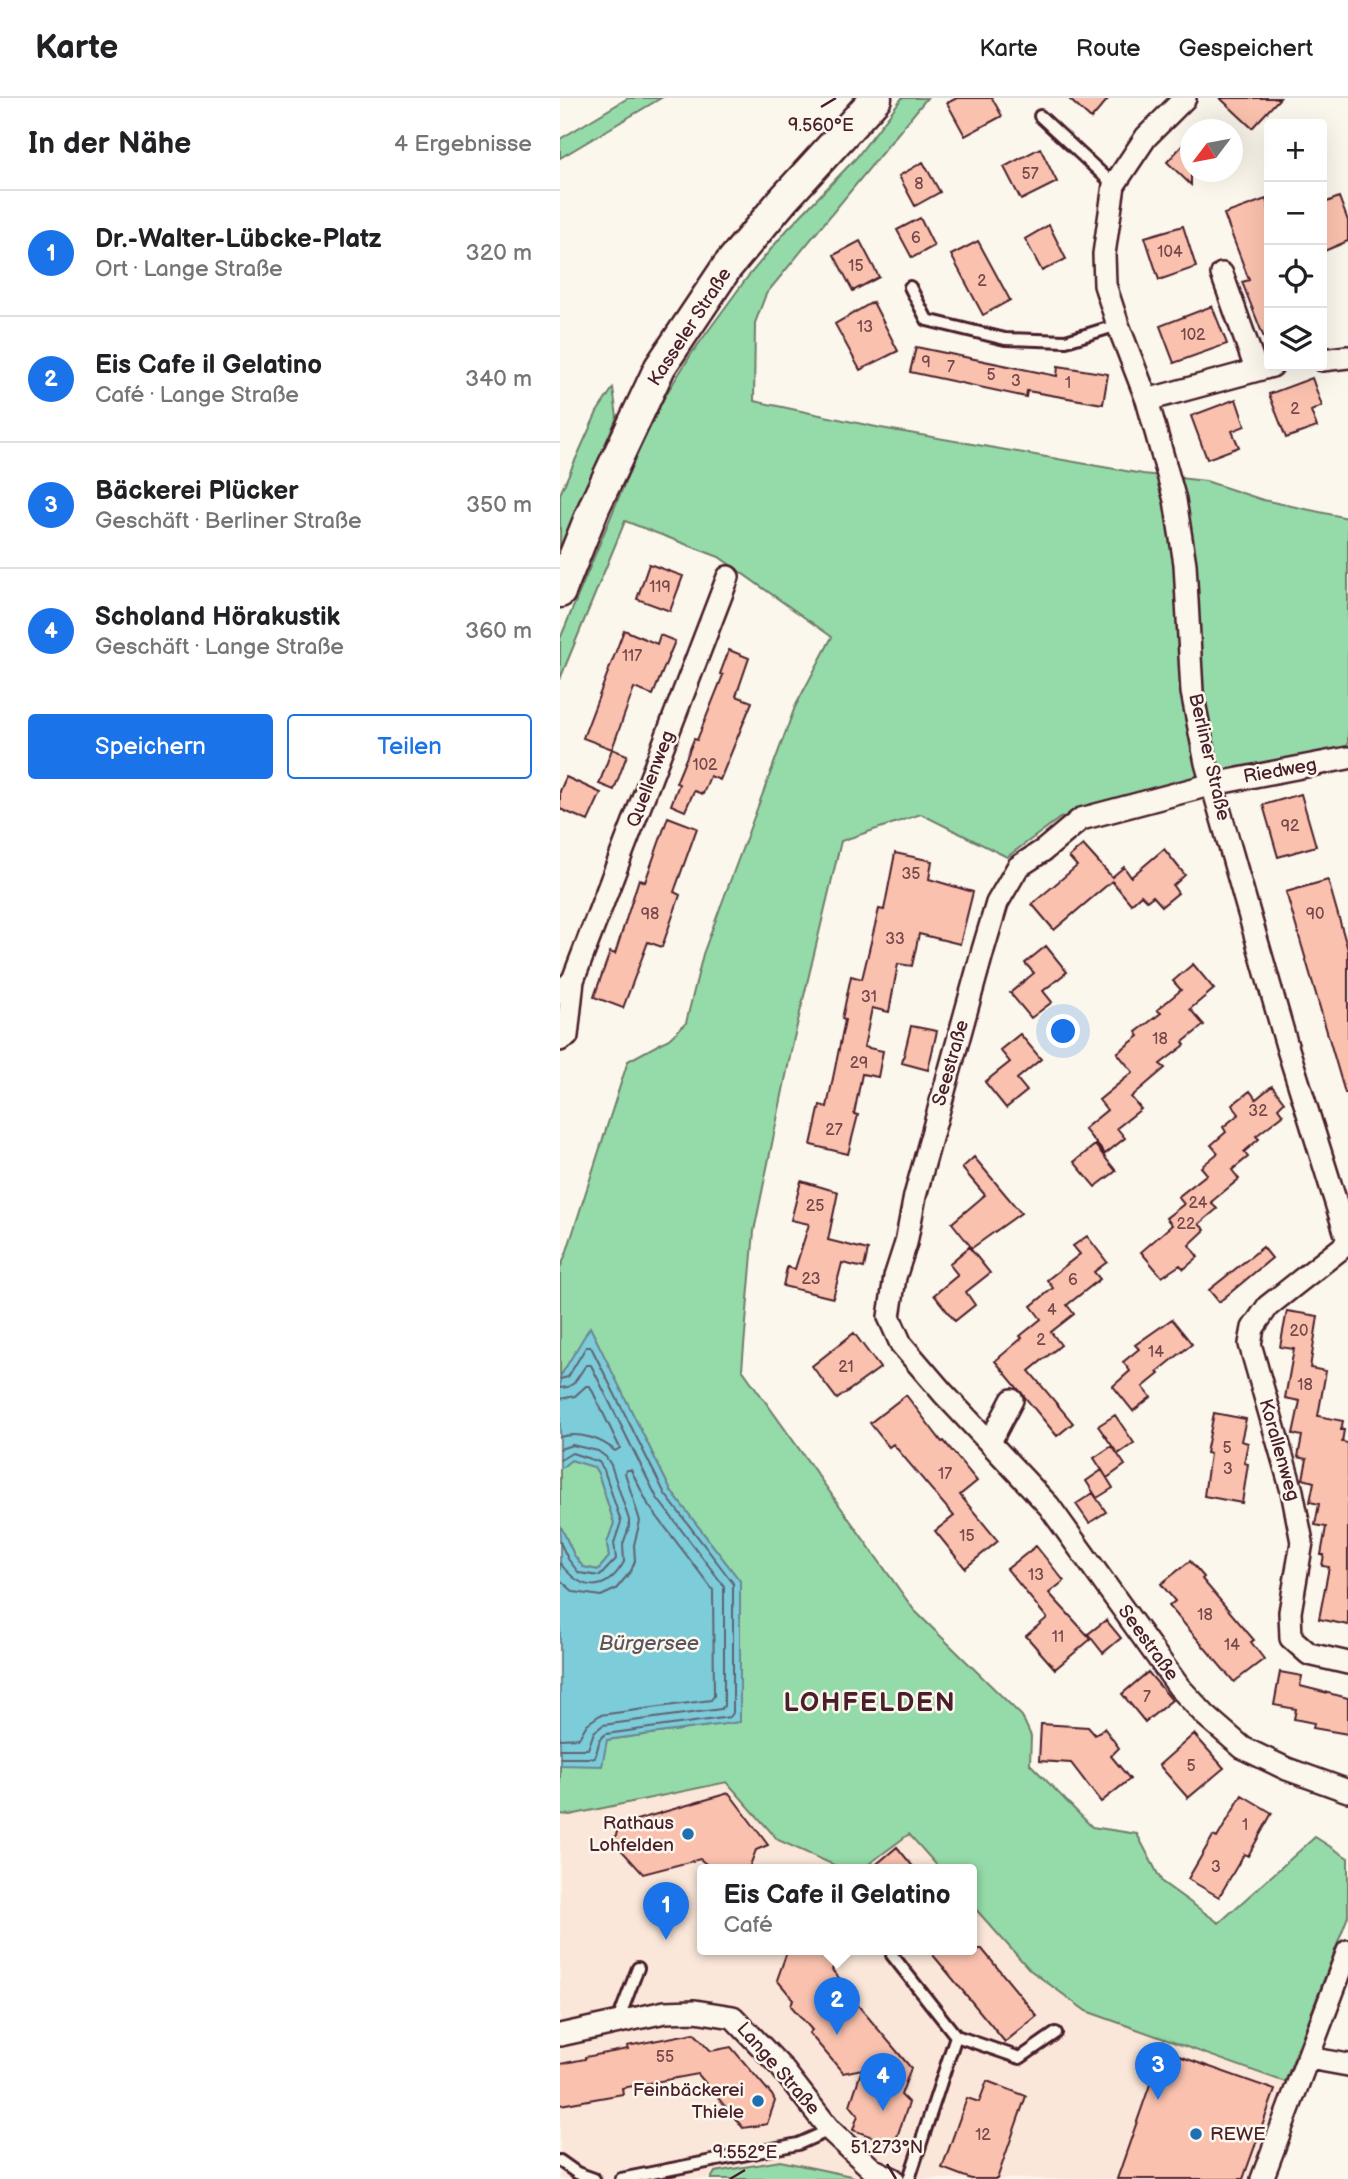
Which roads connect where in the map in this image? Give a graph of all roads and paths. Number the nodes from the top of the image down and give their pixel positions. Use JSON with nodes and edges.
{"nodes":[{"id":1,"x":876,"y":98,"type":"edge"},
{"id":2,"x":1185,"y":98,"type":"edge"},
{"id":3,"x":1040,"y":116,"type":"dead end"},
{"id":4,"x":1114,"y":185,"type":"junction"},
{"id":5,"x":1222,"y":274,"type":"dead end"},
{"id":6,"x":910,"y":287,"type":"dead end"},
{"id":7,"x":1118,"y":325,"type":"junction"},
{"id":8,"x":1348,"y":357,"type":"edge"},
{"id":9,"x":1327,"y":359,"type":"edge"},
{"id":10,"x":1264,"y":367,"type":"edge"},
{"id":11,"x":1147,"y":400,"type":"junction"},
{"id":12,"x":728,"y":577,"type":"dead end"},
{"id":13,"x":560,"y":592,"type":"edge"},
{"id":14,"x":1348,"y":758,"type":"edge"},
{"id":15,"x":1213,"y":784,"type":"junction"},
{"id":16,"x":567,"y":987,"type":"edge"},
{"id":17,"x":560,"y":1040,"type":"edge"},
{"id":18,"x":1348,"y":1242,"type":"edge"},
{"id":19,"x":1012,"y":1400,"type":"dead end"},
{"id":20,"x":990,"y":1442,"type":"junction"},
{"id":21,"x":1348,"y":1663,"type":"edge"},
{"id":22,"x":1348,"y":1791,"type":"edge"},
{"id":23,"x":1348,"y":1951,"type":"edge"},
{"id":24,"x":892,"y":1955,"type":"edge"},
{"id":25,"x":638,"y":1968,"type":"dead end"},
{"id":26,"x":617,"y":2023,"type":"junction"},
{"id":27,"x":1056,"y":2033,"type":"dead end"},
{"id":28,"x":560,"y":2035,"type":"edge"},
{"id":29,"x":956,"y":2036,"type":"junction"},
{"id":30,"x":1309,"y":2057,"type":"junction"},
{"id":31,"x":1348,"y":2065,"type":"edge"},
{"id":32,"x":830,"y":2130,"type":"junction"},
{"id":33,"x":560,"y":2161,"type":"edge"},
{"id":34,"x":594,"y":2179,"type":"edge"},
{"id":35,"x":621,"y":2179,"type":"edge"},
{"id":36,"x":893,"y":2179,"type":"edge"},
{"id":37,"x":909,"y":2179,"type":"edge"},
{"id":38,"x":1262,"y":2179,"type":"edge"}],
"edges":[{"from":1,"to":13,"type":"main road","name":"Kasseler Straße"},
{"from":2,"to":4,"type":"street","name":"Berliner Straße"},
{"from":3,"to":4,"type":"lane"},
{"from":4,"to":7,"type":"street","name":"Berliner Straße"},
{"from":5,"to":10,"type":"street"},
{"from":6,"to":7,"type":"lane"},
{"from":7,"to":11,"type":"street","name":"Berliner Straße"},
{"from":8,"to":9,"type":"street"},
{"from":10,"to":11,"type":"street"},
{"from":11,"to":15,"type":"street","name":"Berliner Straße"},
{"from":12,"to":16,"type":"street","name":"Quellenweg"},
{"from":14,"to":15,"type":"street","name":"Riedweg"},
{"from":15,"to":18,"type":"street","name":"Berliner Straße"},
{"from":15,"to":20,"type":"street","name":"Seestraße"},
{"from":16,"to":17,"type":"street","name":"Quellenweg"},
{"from":18,"to":21,"type":"street","name":"Korallenweg"},
{"from":19,"to":20,"type":"street"},
{"from":20,"to":22,"type":"street","name":"Seestraße"},
{"from":23,"to":30,"type":"street"},
{"from":24,"to":29,"type":"lane"},
{"from":25,"to":26,"type":"lane"},
{"from":26,"to":28,"type":"street","name":"Lange Straße"},
{"from":26,"to":32,"type":"street","name":"Lange Straße"},
{"from":27,"to":29,"type":"lane"},
{"from":29,"to":37,"type":"lane"},
{"from":30,"to":31,"type":"street"},
{"from":30,"to":38,"type":"street"},
{"from":32,"to":35,"type":"lane"},
{"from":32,"to":36,"type":"street","name":"Lange Straße"},
{"from":33,"to":34,"type":"lane"}]}
